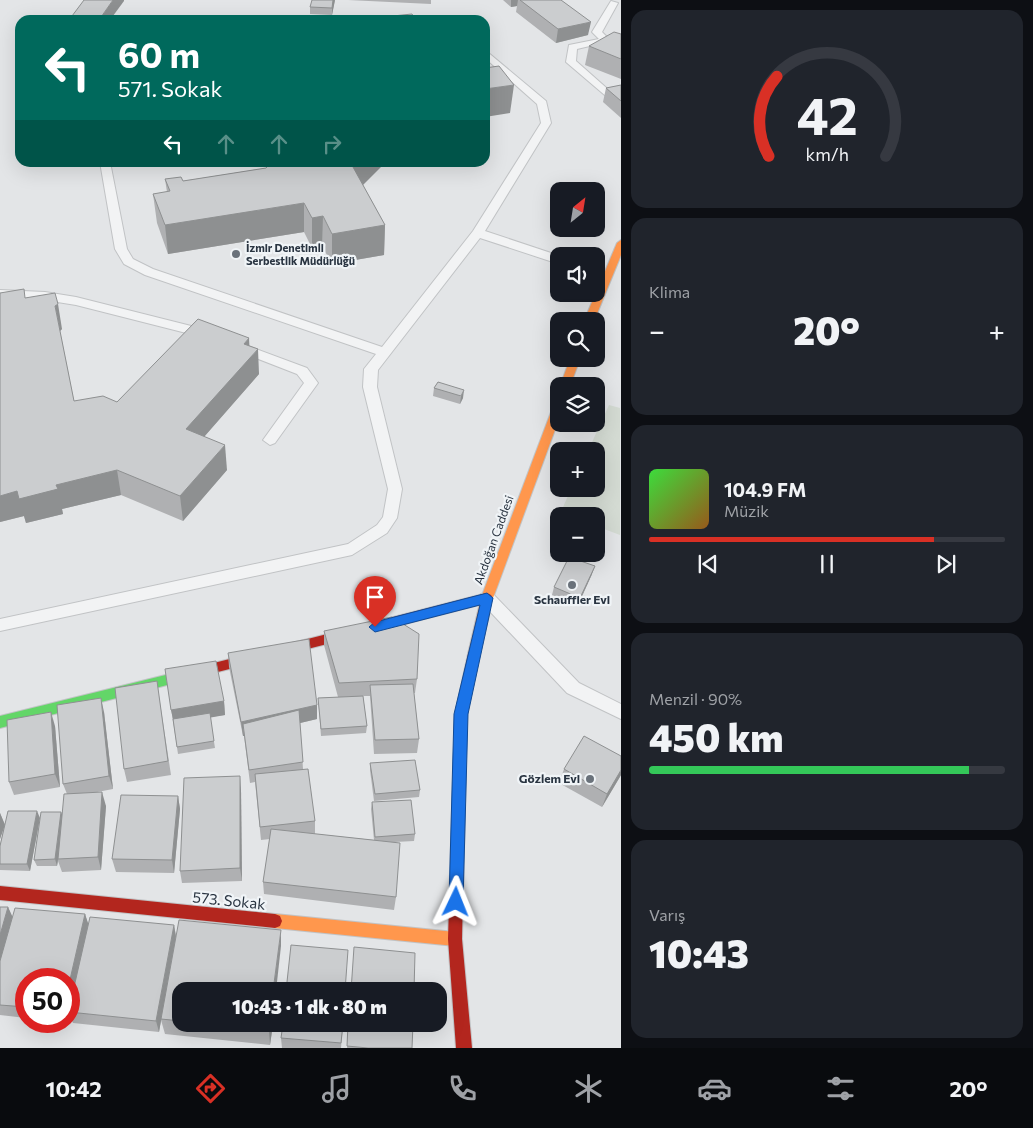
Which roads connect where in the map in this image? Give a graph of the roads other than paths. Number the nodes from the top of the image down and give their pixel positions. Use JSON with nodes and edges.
{"nodes":[{"id":1,"x":613,"y":2,"type":"edge"},
{"id":2,"x":490,"y":57,"type":"edge"},
{"id":3,"x":606,"y":94,"type":"edge"},
{"id":4,"x":106,"y":167,"type":"edge"},
{"id":5,"x":478,"y":233,"type":"junction"},
{"id":6,"x":620,"y":243,"type":"edge"},
{"id":7,"x":550,"y":257,"type":"edge"},
{"id":8,"x":605,"y":267,"type":"edge"},
{"id":9,"x":0,"y":294,"type":"edge"},
{"id":10,"x":384,"y":352,"type":"junction"},
{"id":11,"x":550,"y":428,"type":"edge"},
{"id":12,"x":270,"y":440,"type":"dead end"},
{"id":13,"x":487,"y":598,"type":"junction"},
{"id":14,"x":0,"y":625,"type":"edge"},
{"id":15,"x":620,"y":712,"type":"edge"},
{"id":16,"x":0,"y":722,"type":"edge"},
{"id":17,"x":0,"y":894,"type":"edge"},
{"id":18,"x":455,"y":939,"type":"junction"},
{"id":19,"x":464,"y":1048,"type":"edge"}],
"edges":[{"from":1,"to":3,"type":"lane"},
{"from":2,"to":5,"type":"lane"},
{"from":4,"to":10,"type":"lane"},
{"from":5,"to":7,"type":"lane"},
{"from":5,"to":10,"type":"lane"},
{"from":6,"to":8,"type":"main road"},
{"from":9,"to":12,"type":"lane"},
{"from":10,"to":14,"type":"lane"},
{"from":11,"to":13,"type":"main road","name":"Akdoğan Caddesi"},
{"from":13,"to":15,"type":"lane"},
{"from":13,"to":16,"type":"main road"},
{"from":13,"to":18,"type":"main road","name":"Akdoğan Caddesi"},
{"from":17,"to":18,"type":"main road","name":"573. Sokak"},
{"from":18,"to":19,"type":"main road","name":"Akdoğan Caddesi"}]}
